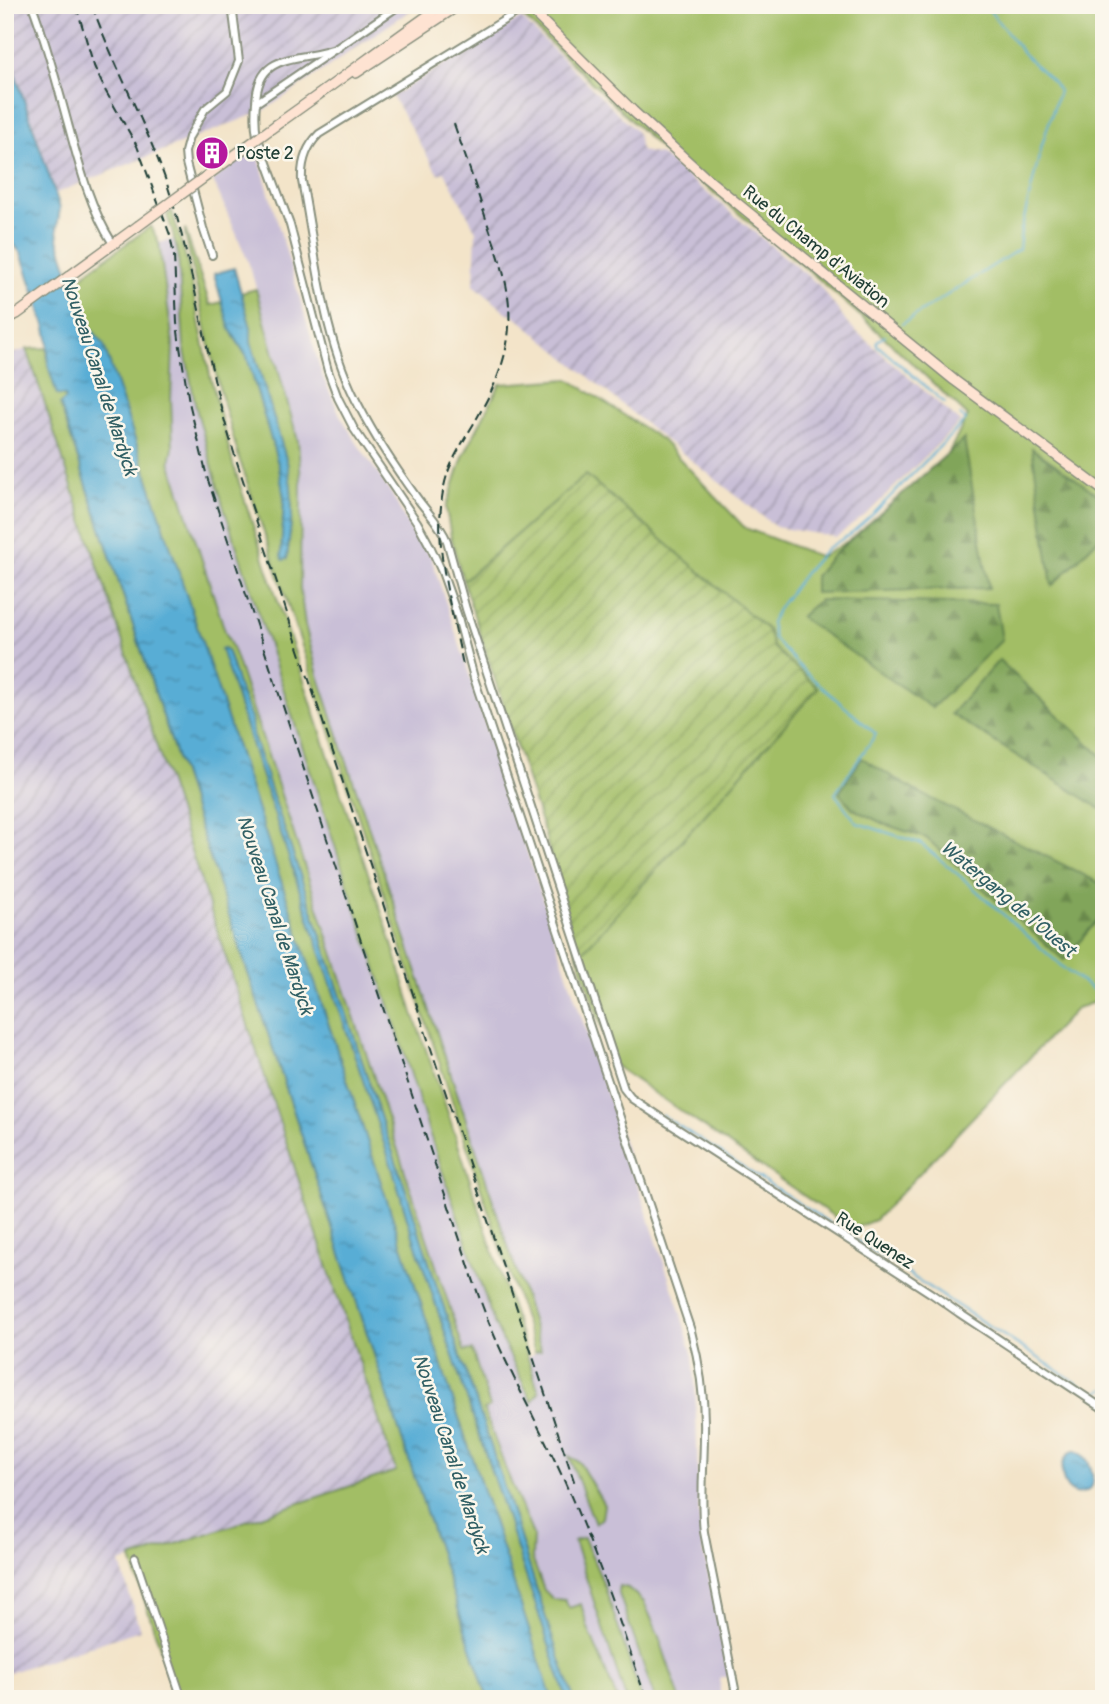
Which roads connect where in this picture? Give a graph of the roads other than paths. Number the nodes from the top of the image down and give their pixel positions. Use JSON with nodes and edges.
{"nodes":[{"id":1,"x":32,"y":5,"type":"edge"},
{"id":2,"x":232,"y":5,"type":"edge"},
{"id":3,"x":400,"y":5,"type":"edge"},
{"id":4,"x":443,"y":5,"type":"edge"},
{"id":5,"x":459,"y":5,"type":"edge"},
{"id":6,"x":527,"y":6,"type":"edge"},
{"id":7,"x":338,"y":48,"type":"junction"},
{"id":8,"x":319,"y":95,"type":"junction"},
{"id":9,"x":256,"y":103,"type":"junction"},
{"id":10,"x":113,"y":244,"type":"junction"},
{"id":11,"x":212,"y":256,"type":"dead end"},
{"id":12,"x":5,"y":320,"type":"edge"},
{"id":13,"x":1104,"y":491,"type":"edge"},
{"id":14,"x":1104,"y":1409,"type":"edge"},
{"id":15,"x":135,"y":1558,"type":"dead end"},
{"id":16,"x":182,"y":1699,"type":"edge"},
{"id":17,"x":737,"y":1699,"type":"edge"}],
"edges":[{"from":1,"to":10,"type":"street"},
{"from":2,"to":11,"type":"street"},
{"from":3,"to":7,"type":"street"},
{"from":4,"to":8,"type":"street"},
{"from":5,"to":8,"type":"street"},
{"from":6,"to":13,"type":"street","name":"Rue du Champ d'Aviation"},
{"from":6,"to":14,"type":"street","name":"Rue Quenez"},
{"from":7,"to":9,"type":"street"},
{"from":7,"to":9,"type":"street"},
{"from":8,"to":10,"type":"street","bridge":true},
{"from":9,"to":17,"type":"street"},
{"from":10,"to":12,"type":"street"},
{"from":15,"to":16,"type":"street"}]}
